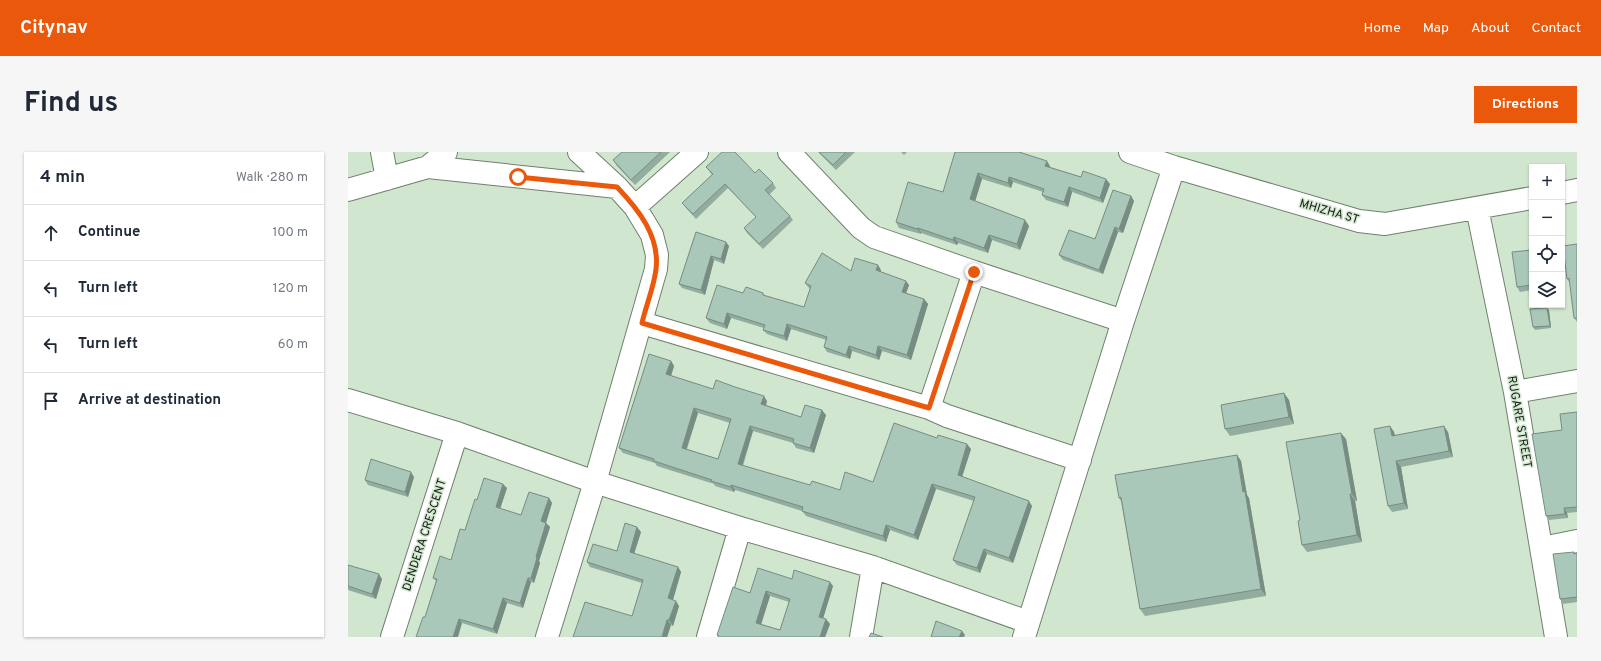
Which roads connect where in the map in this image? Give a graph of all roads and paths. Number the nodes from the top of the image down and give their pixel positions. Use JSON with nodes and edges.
{"nodes":[{"id":1,"x":382,"y":152,"type":"edge"},
{"id":2,"x":446,"y":152,"type":"edge"},
{"id":3,"x":579,"y":152,"type":"edge"},
{"id":4,"x":697,"y":152,"type":"edge"},
{"id":5,"x":789,"y":152,"type":"edge"},
{"id":6,"x":1130,"y":152,"type":"edge"},
{"id":7,"x":428,"y":167,"type":"junction"},
{"id":8,"x":1174,"y":167,"type":"junction"},
{"id":9,"x":387,"y":179,"type":"junction"},
{"id":10,"x":617,"y":187,"type":"junction"},
{"id":11,"x":348,"y":190,"type":"edge"},
{"id":12,"x":1577,"y":190,"type":"edge"},
{"id":13,"x":1565,"y":192,"type":"edge"},
{"id":14,"x":1529,"y":199,"type":"edge"},
{"id":15,"x":635,"y":207,"type":"junction"},
{"id":16,"x":1478,"y":208,"type":"junction"},
{"id":17,"x":974,"y":272,"type":"junction"},
{"id":18,"x":1123,"y":321,"type":"junction"},
{"id":19,"x":642,"y":323,"type":"junction"},
{"id":20,"x":1577,"y":381,"type":"edge"},
{"id":21,"x":1514,"y":392,"type":"junction"},
{"id":22,"x":348,"y":400,"type":"edge"},
{"id":23,"x":929,"y":408,"type":"junction"},
{"id":24,"x":457,"y":434,"type":"junction"},
{"id":25,"x":1080,"y":460,"type":"junction"},
{"id":26,"x":595,"y":482,"type":"junction"},
{"id":27,"x":740,"y":528,"type":"junction"},
{"id":28,"x":1577,"y":541,"type":"edge"},
{"id":29,"x":1542,"y":548,"type":"junction"},
{"id":30,"x":874,"y":567,"type":"junction"},
{"id":31,"x":1026,"y":629,"type":"edge"},
{"id":32,"x":392,"y":637,"type":"edge"},
{"id":33,"x":547,"y":637,"type":"edge"},
{"id":34,"x":708,"y":637,"type":"edge"},
{"id":35,"x":861,"y":637,"type":"edge"},
{"id":36,"x":1556,"y":637,"type":"edge"}],
"edges":[{"from":1,"to":9,"type":"street"},
{"from":2,"to":7,"type":"street"},
{"from":3,"to":10,"type":"street"},
{"from":4,"to":15,"type":"street"},
{"from":5,"to":17,"type":"street"},
{"from":6,"to":8,"type":"street","name":"MHIZHA ST"},
{"from":7,"to":9,"type":"street"},
{"from":7,"to":10,"type":"street"},
{"from":8,"to":16,"type":"street","name":"MHIZHA ST"},
{"from":8,"to":18,"type":"street"},
{"from":9,"to":11,"type":"street"},
{"from":10,"to":15,"type":"street"},
{"from":12,"to":13,"type":"street"},
{"from":14,"to":16,"type":"street","name":"MHIZHA ST"},
{"from":15,"to":19,"type":"street"},
{"from":16,"to":21,"type":"street","name":"RUGARE STREET"},
{"from":17,"to":18,"type":"street"},
{"from":17,"to":23,"type":"street"},
{"from":18,"to":25,"type":"street"},
{"from":19,"to":23,"type":"street"},
{"from":19,"to":26,"type":"street"},
{"from":20,"to":21,"type":"street"},
{"from":21,"to":29,"type":"street","name":"RUGARE STREET"},
{"from":22,"to":24,"type":"street"},
{"from":23,"to":25,"type":"street"},
{"from":24,"to":26,"type":"street"},
{"from":24,"to":32,"type":"street","name":"DENDERA CRESCENT"},
{"from":25,"to":31,"type":"street"},
{"from":26,"to":27,"type":"street"},
{"from":26,"to":33,"type":"street"},
{"from":27,"to":30,"type":"street"},
{"from":27,"to":34,"type":"street"},
{"from":28,"to":29,"type":"street"},
{"from":29,"to":36,"type":"street","name":"RUGARE STREET"},
{"from":30,"to":31,"type":"street"},
{"from":30,"to":35,"type":"street"}]}
